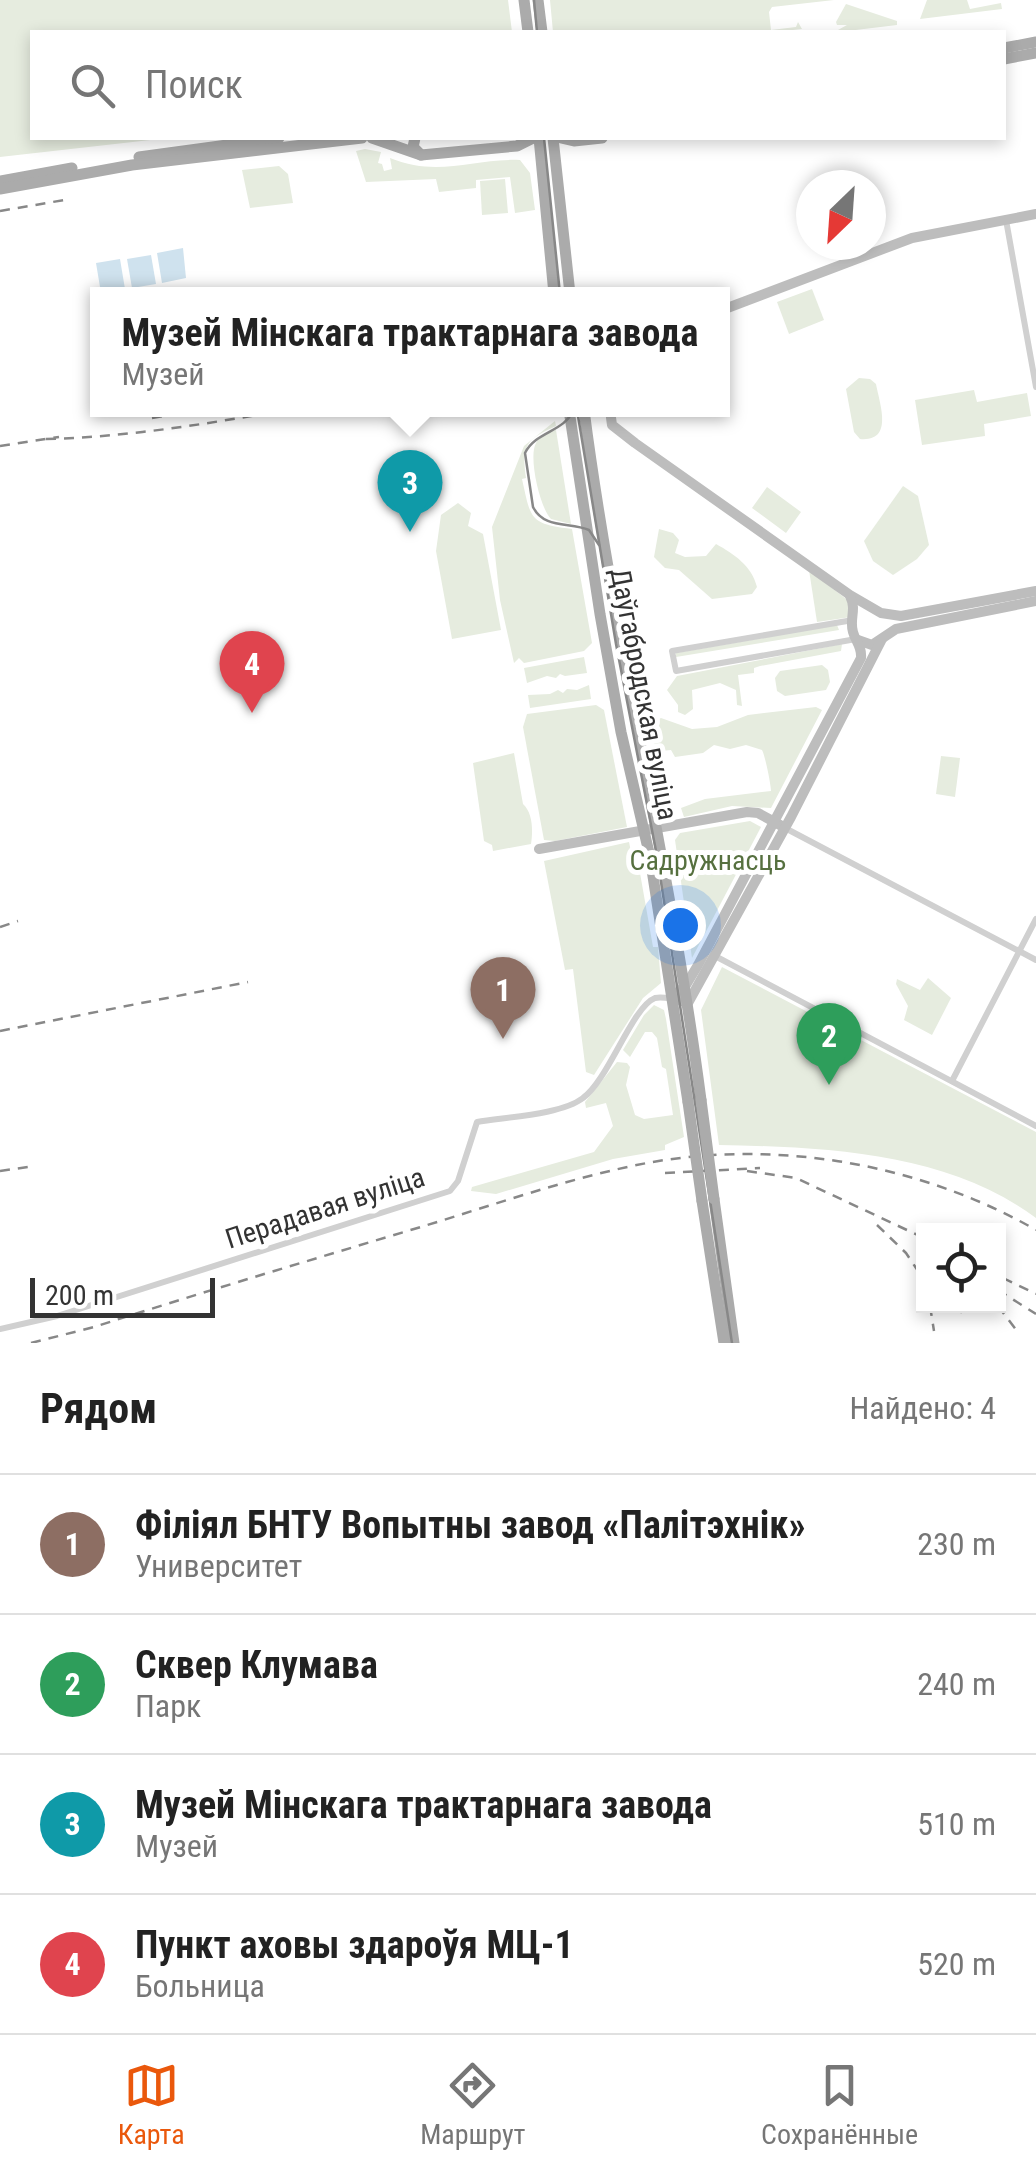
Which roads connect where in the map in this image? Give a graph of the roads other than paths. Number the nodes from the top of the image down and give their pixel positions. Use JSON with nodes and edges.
{"nodes":[{"id":1,"x":524,"y":0,"type":"edge"},
{"id":2,"x":538,"y":0,"type":"edge"},
{"id":3,"x":528,"y":30,"type":"edge"},
{"id":4,"x":542,"y":30,"type":"edge"},
{"id":5,"x":1036,"y":42,"type":"edge"},
{"id":6,"x":1006,"y":48,"type":"edge"},
{"id":7,"x":1036,"y":53,"type":"edge"},
{"id":8,"x":1006,"y":58,"type":"edge"},
{"id":9,"x":266,"y":140,"type":"edge"},
{"id":10,"x":341,"y":140,"type":"edge"},
{"id":11,"x":378,"y":140,"type":"edge"},
{"id":12,"x":415,"y":140,"type":"edge"},
{"id":13,"x":531,"y":140,"type":"edge"},
{"id":14,"x":536,"y":140,"type":"edge"},
{"id":15,"x":562,"y":140,"type":"edge"},
{"id":16,"x":562,"y":140,"type":"edge"},
{"id":17,"x":516,"y":146,"type":"junction"},
{"id":18,"x":421,"y":155,"type":"junction"},
{"id":19,"x":556,"y":161,"type":"junction"},
{"id":20,"x":541,"y":163,"type":"junction"},
{"id":21,"x":0,"y":181,"type":"edge"},
{"id":22,"x":0,"y":189,"type":"edge"},
{"id":23,"x":1036,"y":214,"type":"edge"},
{"id":24,"x":1006,"y":219,"type":"junction"},
{"id":25,"x":553,"y":287,"type":"edge"},
{"id":26,"x":569,"y":287,"type":"edge"},
{"id":27,"x":730,"y":307,"type":"edge"},
{"id":28,"x":1034,"y":361,"type":"edge"},
{"id":29,"x":1036,"y":387,"type":"edge"},
{"id":30,"x":570,"y":417,"type":"edge"},
{"id":31,"x":585,"y":417,"type":"edge"},
{"id":32,"x":611,"y":417,"type":"edge"},
{"id":33,"x":1036,"y":592,"type":"edge"},
{"id":34,"x":850,"y":595,"type":"junction"},
{"id":35,"x":1036,"y":601,"type":"edge"},
{"id":36,"x":972,"y":608,"type":"junction"},
{"id":37,"x":878,"y":612,"type":"junction"},
{"id":38,"x":854,"y":619,"type":"junction"},
{"id":39,"x":884,"y":638,"type":"junction"},
{"id":40,"x":857,"y":639,"type":"junction"},
{"id":41,"x":780,"y":825,"type":"junction"},
{"id":42,"x":650,"y":830,"type":"junction"},
{"id":43,"x":539,"y":848,"type":"dead end"},
{"id":44,"x":1036,"y":919,"type":"edge"},
{"id":45,"x":1020,"y":952,"type":"junction"},
{"id":46,"x":709,"y":954,"type":"junction"},
{"id":47,"x":1036,"y":960,"type":"edge"},
{"id":48,"x":686,"y":985,"type":"junction"},
{"id":49,"x":672,"y":998,"type":"junction"},
{"id":50,"x":688,"y":1003,"type":"junction"},
{"id":51,"x":952,"y":1082,"type":"junction"},
{"id":52,"x":694,"y":1101,"type":"junction"},
{"id":53,"x":1036,"y":1126,"type":"edge"},
{"id":54,"x":708,"y":1200,"type":"junction"},
{"id":55,"x":0,"y":1328,"type":"edge"},
{"id":56,"x":724,"y":1343,"type":"edge"},
{"id":57,"x":734,"y":1343,"type":"edge"}],
"edges":[{"from":1,"to":3,"type":"main road"},
{"from":2,"to":4,"type":"main road"},
{"from":5,"to":6,"type":"main road"},
{"from":7,"to":8,"type":"main road"},
{"from":9,"to":21,"type":"main road"},
{"from":10,"to":22,"type":"main road"},
{"from":11,"to":18,"type":"main road"},
{"from":12,"to":18,"type":"main road"},
{"from":13,"to":17,"type":"main road"},
{"from":14,"to":20,"type":"main road"},
{"from":15,"to":19,"type":"main road"},
{"from":16,"to":19,"type":"main road"},
{"from":17,"to":18,"type":"main road"},
{"from":17,"to":20,"type":"main road"},
{"from":19,"to":26,"type":"main road"},
{"from":20,"to":25,"type":"main road"},
{"from":23,"to":24,"type":"main road"},
{"from":24,"to":27,"type":"main road"},
{"from":24,"to":28,"type":"street"},
{"from":28,"to":29,"type":"street"},
{"from":30,"to":42,"type":"main road","name":"Даўгабродская вуліца"},
{"from":31,"to":42,"type":"main road","name":"Даўгабродская вуліца"},
{"from":32,"to":34,"type":"main road"},
{"from":33,"to":36,"type":"main road"},
{"from":34,"to":37,"type":"main road"},
{"from":34,"to":38,"type":"main road"},
{"from":35,"to":36,"type":"main road"},
{"from":36,"to":37,"type":"main road"},
{"from":36,"to":39,"type":"main road"},
{"from":37,"to":38,"type":"main road"},
{"from":37,"to":39,"type":"main road"},
{"from":38,"to":40,"type":"main road"},
{"from":38,"to":40,"type":"street"},
{"from":39,"to":40,"type":"main road"},
{"from":39,"to":41,"type":"main road"},
{"from":40,"to":41,"type":"main road"},
{"from":41,"to":42,"type":"main road"},
{"from":41,"to":45,"type":"street"},
{"from":41,"to":46,"type":"main road"},
{"from":42,"to":43,"type":"main road"},
{"from":42,"to":48,"type":"main road","name":"Даўгабродская вуліца"},
{"from":42,"to":49,"type":"main road","name":"Даўгабродская вуліца"},
{"from":44,"to":45,"type":"street"},
{"from":45,"to":47,"type":"street"},
{"from":45,"to":51,"type":"street"},
{"from":46,"to":48,"type":"main road"},
{"from":46,"to":50,"type":"main road"},
{"from":46,"to":51,"type":"street"},
{"from":48,"to":49,"type":"main road"},
{"from":48,"to":50,"type":"main road","name":"Даўгабродская вуліца"},
{"from":49,"to":50,"type":"main road"},
{"from":49,"to":52,"type":"main road","name":"Даўгабродская вуліца"},
{"from":49,"to":55,"type":"street","name":"Перадавая вуліца"},
{"from":50,"to":52,"type":"main road","name":"Даўгабродская вуліца"},
{"from":51,"to":53,"type":"street"},
{"from":52,"to":54,"type":"main road","name":"Даўгабродская вуліца","bridge":true},
{"from":54,"to":56,"type":"main road","name":"Даўгабродская вуліца"},
{"from":54,"to":57,"type":"main road","name":"Даўгабродская вуліца"}]}
